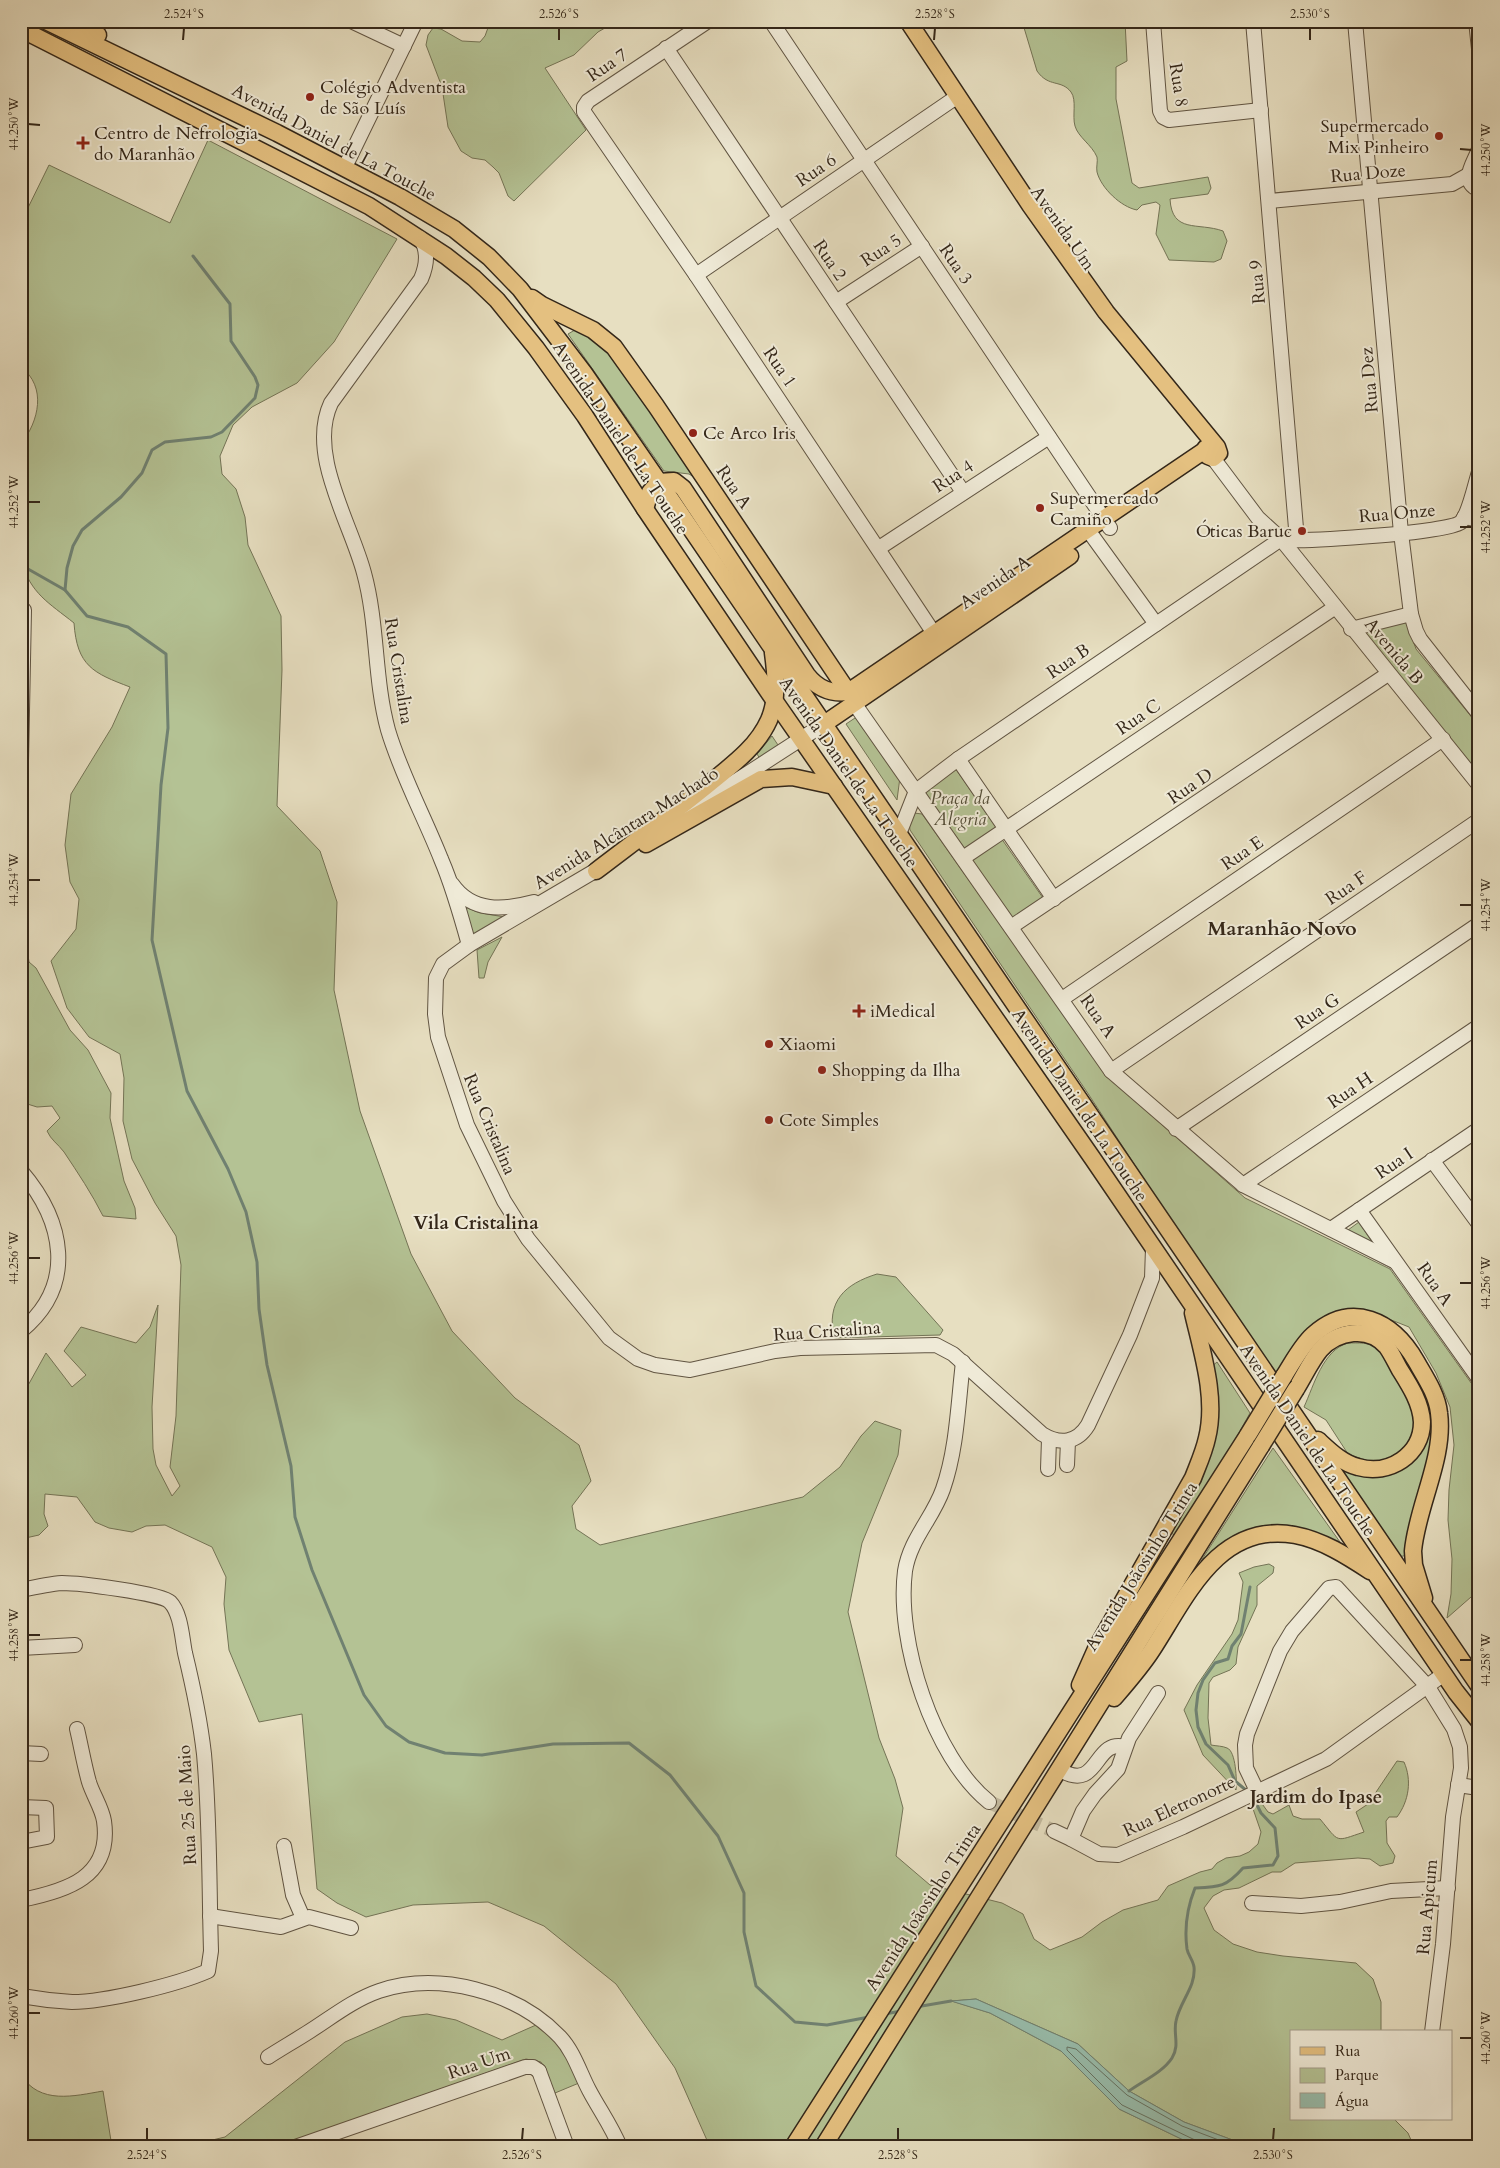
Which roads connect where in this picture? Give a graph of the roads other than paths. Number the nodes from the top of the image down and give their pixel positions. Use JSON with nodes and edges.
{"nodes":[{"id":1,"x":46,"y":21,"type":"edge"},
{"id":2,"x":74,"y":21,"type":"edge"},
{"id":3,"x":351,"y":21,"type":"edge"},
{"id":4,"x":416,"y":21,"type":"edge"},
{"id":5,"x":708,"y":21,"type":"edge"},
{"id":6,"x":771,"y":21,"type":"edge"},
{"id":7,"x":899,"y":21,"type":"edge"},
{"id":8,"x":908,"y":21,"type":"edge"},
{"id":9,"x":1153,"y":21,"type":"edge"},
{"id":10,"x":1253,"y":21,"type":"edge"},
{"id":11,"x":1355,"y":21,"type":"edge"},
{"id":12,"x":1476,"y":21,"type":"edge"},
{"id":13,"x":21,"y":29,"type":"edge"},
{"id":14,"x":21,"y":41,"type":"edge"},
{"id":15,"x":404,"y":46,"type":"junction"},
{"id":16,"x":666,"y":48,"type":"junction"},
{"id":17,"x":1479,"y":49,"type":"edge"},
{"id":18,"x":132,"y":86,"type":"junction"},
{"id":19,"x":206,"y":97,"type":"junction"},
{"id":20,"x":955,"y":98,"type":"junction"},
{"id":21,"x":1261,"y":110,"type":"junction"},
{"id":22,"x":584,"y":112,"type":"joint"},
{"id":23,"x":1479,"y":149,"type":"edge"},
{"id":24,"x":864,"y":160,"type":"junction"},
{"id":25,"x":345,"y":167,"type":"junction"},
{"id":26,"x":1473,"y":168,"type":"edge"},
{"id":27,"x":1479,"y":190,"type":"edge"},
{"id":28,"x":1370,"y":191,"type":"junction"},
{"id":29,"x":1269,"y":200,"type":"junction"},
{"id":30,"x":780,"y":218,"type":"junction"},
{"id":31,"x":420,"y":238,"type":"junction"},
{"id":32,"x":922,"y":246,"type":"junction"},
{"id":33,"x":696,"y":275,"type":"junction"},
{"id":34,"x":520,"y":289,"type":"junction"},
{"id":35,"x":836,"y":302,"type":"junction"},
{"id":36,"x":1049,"y":436,"type":"junction"},
{"id":37,"x":1212,"y":452,"type":"junction"},
{"id":38,"x":1479,"y":472,"type":"edge"},
{"id":39,"x":659,"y":482,"type":"junction"},
{"id":40,"x":963,"y":492,"type":"junction"},
{"id":41,"x":645,"y":509,"type":"junction"},
{"id":42,"x":1464,"y":517,"type":"junction"},
{"id":43,"x":1479,"y":520,"type":"edge"},
{"id":44,"x":1107,"y":523,"type":"junction"},
{"id":45,"x":1402,"y":533,"type":"junction"},
{"id":46,"x":1091,"y":534,"type":"junction"},
{"id":47,"x":1281,"y":539,"type":"junction"},
{"id":48,"x":1297,"y":540,"type":"junction"},
{"id":49,"x":879,"y":548,"type":"junction"},
{"id":50,"x":1334,"y":608,"type":"junction"},
{"id":51,"x":24,"y":610,"type":"dead end"},
{"id":52,"x":1411,"y":614,"type":"junction"},
{"id":53,"x":1156,"y":624,"type":"junction"},
{"id":54,"x":1351,"y":628,"type":"junction"},
{"id":55,"x":938,"y":639,"type":"junction"},
{"id":56,"x":773,"y":649,"type":"junction"},
{"id":57,"x":1388,"y":674,"type":"junction"},
{"id":58,"x":807,"y":675,"type":"junction"},
{"id":59,"x":851,"y":697,"type":"junction"},
{"id":60,"x":774,"y":700,"type":"junction"},
{"id":61,"x":1479,"y":714,"type":"edge"},
{"id":62,"x":824,"y":724,"type":"junction"},
{"id":63,"x":802,"y":739,"type":"junction"},
{"id":64,"x":1443,"y":739,"type":"junction"},
{"id":65,"x":958,"y":759,"type":"junction"},
{"id":66,"x":21,"y":761,"type":"edge"},
{"id":67,"x":1479,"y":785,"type":"edge"},
{"id":68,"x":834,"y":786,"type":"junction"},
{"id":69,"x":916,"y":791,"type":"junction"},
{"id":70,"x":1479,"y":820,"type":"edge"},
{"id":71,"x":1006,"y":829,"type":"junction"},
{"id":72,"x":899,"y":834,"type":"junction"},
{"id":73,"x":963,"y":858,"type":"junction"},
{"id":74,"x":596,"y":871,"type":"junction"},
{"id":75,"x":450,"y":880,"type":"junction"},
{"id":76,"x":554,"y":896,"type":"junction"},
{"id":77,"x":1054,"y":900,"type":"junction"},
{"id":78,"x":1479,"y":924,"type":"edge"},
{"id":79,"x":1011,"y":927,"type":"junction"},
{"id":80,"x":469,"y":945,"type":"junction"},
{"id":81,"x":1062,"y":999,"type":"junction"},
{"id":82,"x":1479,"y":1026,"type":"edge"},
{"id":83,"x":1111,"y":1071,"type":"junction"},
{"id":84,"x":1176,"y":1129,"type":"junction"},
{"id":85,"x":1479,"y":1129,"type":"edge"},
{"id":86,"x":1432,"y":1160,"type":"junction"},
{"id":87,"x":21,"y":1172,"type":"edge"},
{"id":88,"x":1243,"y":1185,"type":"junction"},
{"id":89,"x":1359,"y":1210,"type":"junction"},
{"id":90,"x":1479,"y":1224,"type":"edge"},
{"id":91,"x":1331,"y":1228,"type":"junction"},
{"id":92,"x":1153,"y":1248,"type":"junction"},
{"id":93,"x":1394,"y":1261,"type":"junction"},
{"id":94,"x":1191,"y":1303,"type":"junction"},
{"id":95,"x":21,"y":1331,"type":"edge"},
{"id":96,"x":963,"y":1362,"type":"junction"},
{"id":97,"x":1479,"y":1380,"type":"edge"},
{"id":98,"x":1297,"y":1420,"type":"junction"},
{"id":99,"x":1049,"y":1438,"type":"junction"},
{"id":100,"x":1068,"y":1441,"type":"junction"},
{"id":101,"x":1067,"y":1465,"type":"dead end"},
{"id":102,"x":1048,"y":1469,"type":"dead end"},
{"id":103,"x":1375,"y":1574,"type":"junction"},
{"id":104,"x":21,"y":1590,"type":"edge"},
{"id":105,"x":1429,"y":1615,"type":"junction"},
{"id":106,"x":75,"y":1645,"type":"dead end"},
{"id":107,"x":21,"y":1648,"type":"edge"},
{"id":108,"x":1444,"y":1674,"type":"junction"},
{"id":109,"x":1479,"y":1686,"type":"edge"},
{"id":110,"x":1428,"y":1687,"type":"junction"},
{"id":111,"x":1158,"y":1693,"type":"dead end"},
{"id":112,"x":1479,"y":1721,"type":"edge"},
{"id":113,"x":77,"y":1729,"type":"dead end"},
{"id":114,"x":1055,"y":1738,"type":"junction"},
{"id":115,"x":1074,"y":1746,"type":"junction"},
{"id":116,"x":1125,"y":1747,"type":"junction"},
{"id":117,"x":21,"y":1753,"type":"edge"},
{"id":118,"x":41,"y":1754,"type":"dead end"},
{"id":119,"x":1060,"y":1770,"type":"junction"},
{"id":120,"x":1458,"y":1785,"type":"junction"},
{"id":121,"x":1479,"y":1788,"type":"edge"},
{"id":122,"x":1257,"y":1791,"type":"junction"},
{"id":123,"x":989,"y":1802,"type":"tunnel mouth"},
{"id":124,"x":21,"y":1807,"type":"edge"},
{"id":125,"x":1054,"y":1831,"type":"tunnel mouth"},
{"id":126,"x":1071,"y":1840,"type":"junction"},
{"id":127,"x":21,"y":1842,"type":"edge"},
{"id":128,"x":284,"y":1846,"type":"dead end"},
{"id":129,"x":1448,"y":1888,"type":"junction"},
{"id":130,"x":21,"y":1900,"type":"edge"},
{"id":131,"x":1252,"y":1903,"type":"dead end"},
{"id":132,"x":210,"y":1916,"type":"junction"},
{"id":133,"x":302,"y":1918,"type":"junction"},
{"id":134,"x":351,"y":1928,"type":"dead end"},
{"id":135,"x":21,"y":1996,"type":"edge"},
{"id":136,"x":1432,"y":2030,"type":"edge"},
{"id":137,"x":268,"y":2057,"type":"dead end"},
{"id":138,"x":307,"y":2146,"type":"edge"},
{"id":139,"x":567,"y":2147,"type":"edge"},
{"id":140,"x":620,"y":2147,"type":"edge"},
{"id":141,"x":793,"y":2147,"type":"edge"},
{"id":142,"x":823,"y":2147,"type":"edge"}],
"edges":[{"from":1,"to":19,"type":"main road","name":"Avenida Daniel de La Touche"},
{"from":2,"to":19,"type":"main road"},
{"from":3,"to":15,"type":"street"},
{"from":4,"to":15,"type":"street"},
{"from":5,"to":16,"type":"street","name":"Rua 7"},
{"from":6,"to":24,"type":"street","name":"Rua 3"},
{"from":7,"to":20,"type":"main road","name":"Avenida Um"},
{"from":8,"to":20,"type":"main road","name":"Avenida Um"},
{"from":9,"to":21,"type":"street","name":"Rua 8"},
{"from":10,"to":21,"type":"street","name":"Rua 9"},
{"from":11,"to":28,"type":"street","name":"Rua Dez"},
{"from":12,"to":17,"type":"street"},
{"from":13,"to":18,"type":"main road","name":"Avenida Daniel de La Touche"},
{"from":14,"to":18,"type":"main road"},
{"from":15,"to":25,"type":"street"},
{"from":16,"to":22,"type":"street","name":"Rua 7"},
{"from":16,"to":30,"type":"street","name":"Rua 2"},
{"from":18,"to":31,"type":"main road","name":"Avenida Daniel de La Touche"},
{"from":19,"to":25,"type":"main road","name":"Avenida Daniel de La Touche"},
{"from":20,"to":24,"type":"street","name":"Rua 6"},
{"from":20,"to":37,"type":"main road","name":"Avenida Um"},
{"from":21,"to":29,"type":"street","name":"Rua 9"},
{"from":22,"to":33,"type":"street","name":"Rua 1"},
{"from":23,"to":26,"type":"street"},
{"from":24,"to":30,"type":"street","name":"Rua 6"},
{"from":24,"to":32,"type":"street","name":"Rua 3"},
{"from":25,"to":34,"type":"main road","name":"Avenida Daniel de La Touche"},
{"from":26,"to":27,"type":"street"},
{"from":26,"to":28,"type":"street","name":"Rua Doze"},
{"from":28,"to":29,"type":"street","name":"Rua Doze"},
{"from":28,"to":45,"type":"street","name":"Rua Dez"},
{"from":29,"to":48,"type":"street","name":"Rua 9"},
{"from":30,"to":33,"type":"street","name":"Rua 6"},
{"from":30,"to":35,"type":"street","name":"Rua 2"},
{"from":31,"to":41,"type":"main road","name":"Avenida Daniel de La Touche"},
{"from":31,"to":75,"type":"street","name":"Rua Cristalina"},
{"from":32,"to":35,"type":"street","name":"Rua 5"},
{"from":32,"to":36,"type":"street","name":"Rua 3"},
{"from":33,"to":49,"type":"street","name":"Rua 1"},
{"from":34,"to":39,"type":"main road","name":"Avenida Daniel de La Touche"},
{"from":34,"to":59,"type":"main road","name":"Rua A"},
{"from":35,"to":40,"type":"street","name":"Rua 2"},
{"from":36,"to":40,"type":"street","name":"Rua 4"},
{"from":36,"to":44,"type":"street","name":"Rua 3"},
{"from":37,"to":44,"type":"main road","name":"Avenida A"},
{"from":37,"to":47,"type":"street","name":"Avenida B"},
{"from":38,"to":42,"type":"street"},
{"from":39,"to":41,"type":"main road"},
{"from":39,"to":56,"type":"main road","name":"Avenida Daniel de La Touche"},
{"from":39,"to":58,"type":"main road"},
{"from":40,"to":49,"type":"street","name":"Rua 4"},
{"from":41,"to":60,"type":"main road","name":"Avenida Daniel de La Touche"},
{"from":42,"to":43,"type":"street"},
{"from":42,"to":45,"type":"street","name":"Rua Onze"},
{"from":44,"to":46,"type":"main road","name":"Avenida A"},
{"from":45,"to":48,"type":"street","name":"Rua Onze"},
{"from":45,"to":52,"type":"street","name":"Rua Dez"},
{"from":46,"to":53,"type":"street"},
{"from":46,"to":55,"type":"main road","name":"Avenida A"},
{"from":47,"to":48,"type":"street","name":"Rua Onze"},
{"from":47,"to":50,"type":"street","name":"Avenida B"},
{"from":47,"to":53,"type":"street","name":"Rua B"},
{"from":49,"to":55,"type":"street","name":"Rua 1"},
{"from":50,"to":54,"type":"street","name":"Avenida B"},
{"from":50,"to":71,"type":"street","name":"Rua C"},
{"from":51,"to":66,"type":"street"},
{"from":52,"to":54,"type":"street"},
{"from":52,"to":61,"type":"street","name":"Rua Dez"},
{"from":53,"to":65,"type":"street","name":"Rua B"},
{"from":54,"to":57,"type":"street","name":"Avenida B"},
{"from":55,"to":59,"type":"main road","name":"Avenida A"},
{"from":56,"to":60,"type":"main road"},
{"from":56,"to":62,"type":"main road","name":"Avenida Daniel de La Touche"},
{"from":57,"to":64,"type":"street","name":"Avenida B"},
{"from":57,"to":77,"type":"street","name":"Rua D"},
{"from":58,"to":59,"type":"main road"},
{"from":58,"to":62,"type":"main road"},
{"from":59,"to":62,"type":"main road","name":"Avenida A"},
{"from":59,"to":69,"type":"street","name":"Rua A"},
{"from":60,"to":63,"type":"main road","name":"Avenida Daniel de La Touche"},
{"from":60,"to":74,"type":"main road"},
{"from":62,"to":63,"type":"street","name":"Avenida A"},
{"from":62,"to":72,"type":"main road","name":"Avenida Daniel de La Touche"},
{"from":63,"to":68,"type":"main road","name":"Avenida Daniel de La Touche"},
{"from":63,"to":74,"type":"street","name":"Avenida Alcântara Machado"},
{"from":64,"to":67,"type":"street","name":"Avenida B"},
{"from":64,"to":81,"type":"street","name":"Rua E"},
{"from":65,"to":69,"type":"street","name":"Rua B"},
{"from":65,"to":71,"type":"street"},
{"from":68,"to":74,"type":"main road"},
{"from":68,"to":92,"type":"main road","name":"Avenida Daniel de La Touche"},
{"from":69,"to":72,"type":"street"},
{"from":69,"to":73,"type":"street","name":"Rua A"},
{"from":70,"to":83,"type":"street","name":"Rua F"},
{"from":71,"to":73,"type":"street","name":"Rua C"},
{"from":71,"to":77,"type":"street"},
{"from":72,"to":98,"type":"main road","name":"Avenida Daniel de La Touche"},
{"from":73,"to":79,"type":"street","name":"Rua A"},
{"from":74,"to":76,"type":"street","name":"Avenida Alcântara Machado"},
{"from":75,"to":76,"type":"street"},
{"from":75,"to":80,"type":"street","name":"Rua Cristalina"},
{"from":76,"to":80,"type":"street","name":"Avenida Alcântara Machado"},
{"from":77,"to":79,"type":"street","name":"Rua D"},
{"from":78,"to":84,"type":"street","name":"Rua G"},
{"from":79,"to":81,"type":"street","name":"Rua A"},
{"from":80,"to":96,"type":"street","name":"Rua Cristalina"},
{"from":81,"to":83,"type":"street","name":"Rua A"},
{"from":82,"to":88,"type":"street","name":"Rua H"},
{"from":83,"to":84,"type":"street","name":"Rua A"},
{"from":84,"to":88,"type":"street","name":"Rua A"},
{"from":85,"to":86,"type":"street","name":"Rua I"},
{"from":86,"to":89,"type":"street","name":"Rua I"},
{"from":86,"to":90,"type":"street"},
{"from":87,"to":95,"type":"street"},
{"from":88,"to":91,"type":"street","name":"Rua A"},
{"from":89,"to":91,"type":"street","name":"Rua I"},
{"from":89,"to":93,"type":"street","name":"Rua A"},
{"from":91,"to":93,"type":"street","name":"Rua A"},
{"from":92,"to":94,"type":"main road","name":"Avenida Daniel de La Touche"},
{"from":92,"to":100,"type":"street"},
{"from":93,"to":97,"type":"street","name":"Rua A"},
{"from":94,"to":103,"type":"main road","name":"Avenida Daniel de La Touche"},
{"from":94,"to":114,"type":"main road"},
{"from":96,"to":99,"type":"street","name":"Rua Cristalina"},
{"from":96,"to":123,"type":"street"},
{"from":98,"to":105,"type":"main road","name":"Avenida Daniel de La Touche"},
{"from":98,"to":115,"type":"main road","bridge":true},
{"from":99,"to":100,"type":"street","name":"Rua Cristalina"},
{"from":99,"to":102,"type":"street"},
{"from":100,"to":101,"type":"street"},
{"from":103,"to":108,"type":"main road","name":"Avenida Daniel de La Touche"},
{"from":103,"to":115,"type":"main road"},
{"from":104,"to":132,"type":"street","name":"Rua 25 de Maio"},
{"from":105,"to":109,"type":"main road","name":"Avenida Daniel de La Touche"},
{"from":105,"to":114,"type":"main road","name":"Avenida Joãosinho Trinta","bridge":true},
{"from":106,"to":107,"type":"street"},
{"from":108,"to":110,"type":"street","name":"Rua Eletronorte"},
{"from":108,"to":112,"type":"main road","name":"Avenida Daniel de La Touche"},
{"from":110,"to":120,"type":"street","name":"Rua Apicum"},
{"from":110,"to":122,"type":"street","name":"Rua Eletronorte"},
{"from":110,"to":122,"type":"street","name":"Rua Apicum"},
{"from":111,"to":116,"type":"street"},
{"from":113,"to":130,"type":"street"},
{"from":114,"to":141,"type":"main road","name":"Avenida Joãosinho Trinta"},
{"from":115,"to":119,"type":"main road"},
{"from":116,"to":119,"type":"street"},
{"from":116,"to":126,"type":"street"},
{"from":117,"to":118,"type":"street"},
{"from":119,"to":142,"type":"main road"},
{"from":120,"to":121,"type":"street"},
{"from":120,"to":129,"type":"street","name":"Rua Apicum"},
{"from":122,"to":126,"type":"street","name":"Rua Eletronorte"},
{"from":124,"to":127,"type":"street"},
{"from":125,"to":126,"type":"street","name":"Rua Eletronorte"},
{"from":128,"to":133,"type":"street"},
{"from":129,"to":131,"type":"street"},
{"from":129,"to":136,"type":"street","name":"Rua Apicum"},
{"from":132,"to":133,"type":"street"},
{"from":132,"to":135,"type":"street","name":"Rua 25 de Maio"},
{"from":133,"to":134,"type":"street"},
{"from":137,"to":140,"type":"street"},
{"from":138,"to":139,"type":"street","name":"Rua Um"}]}
